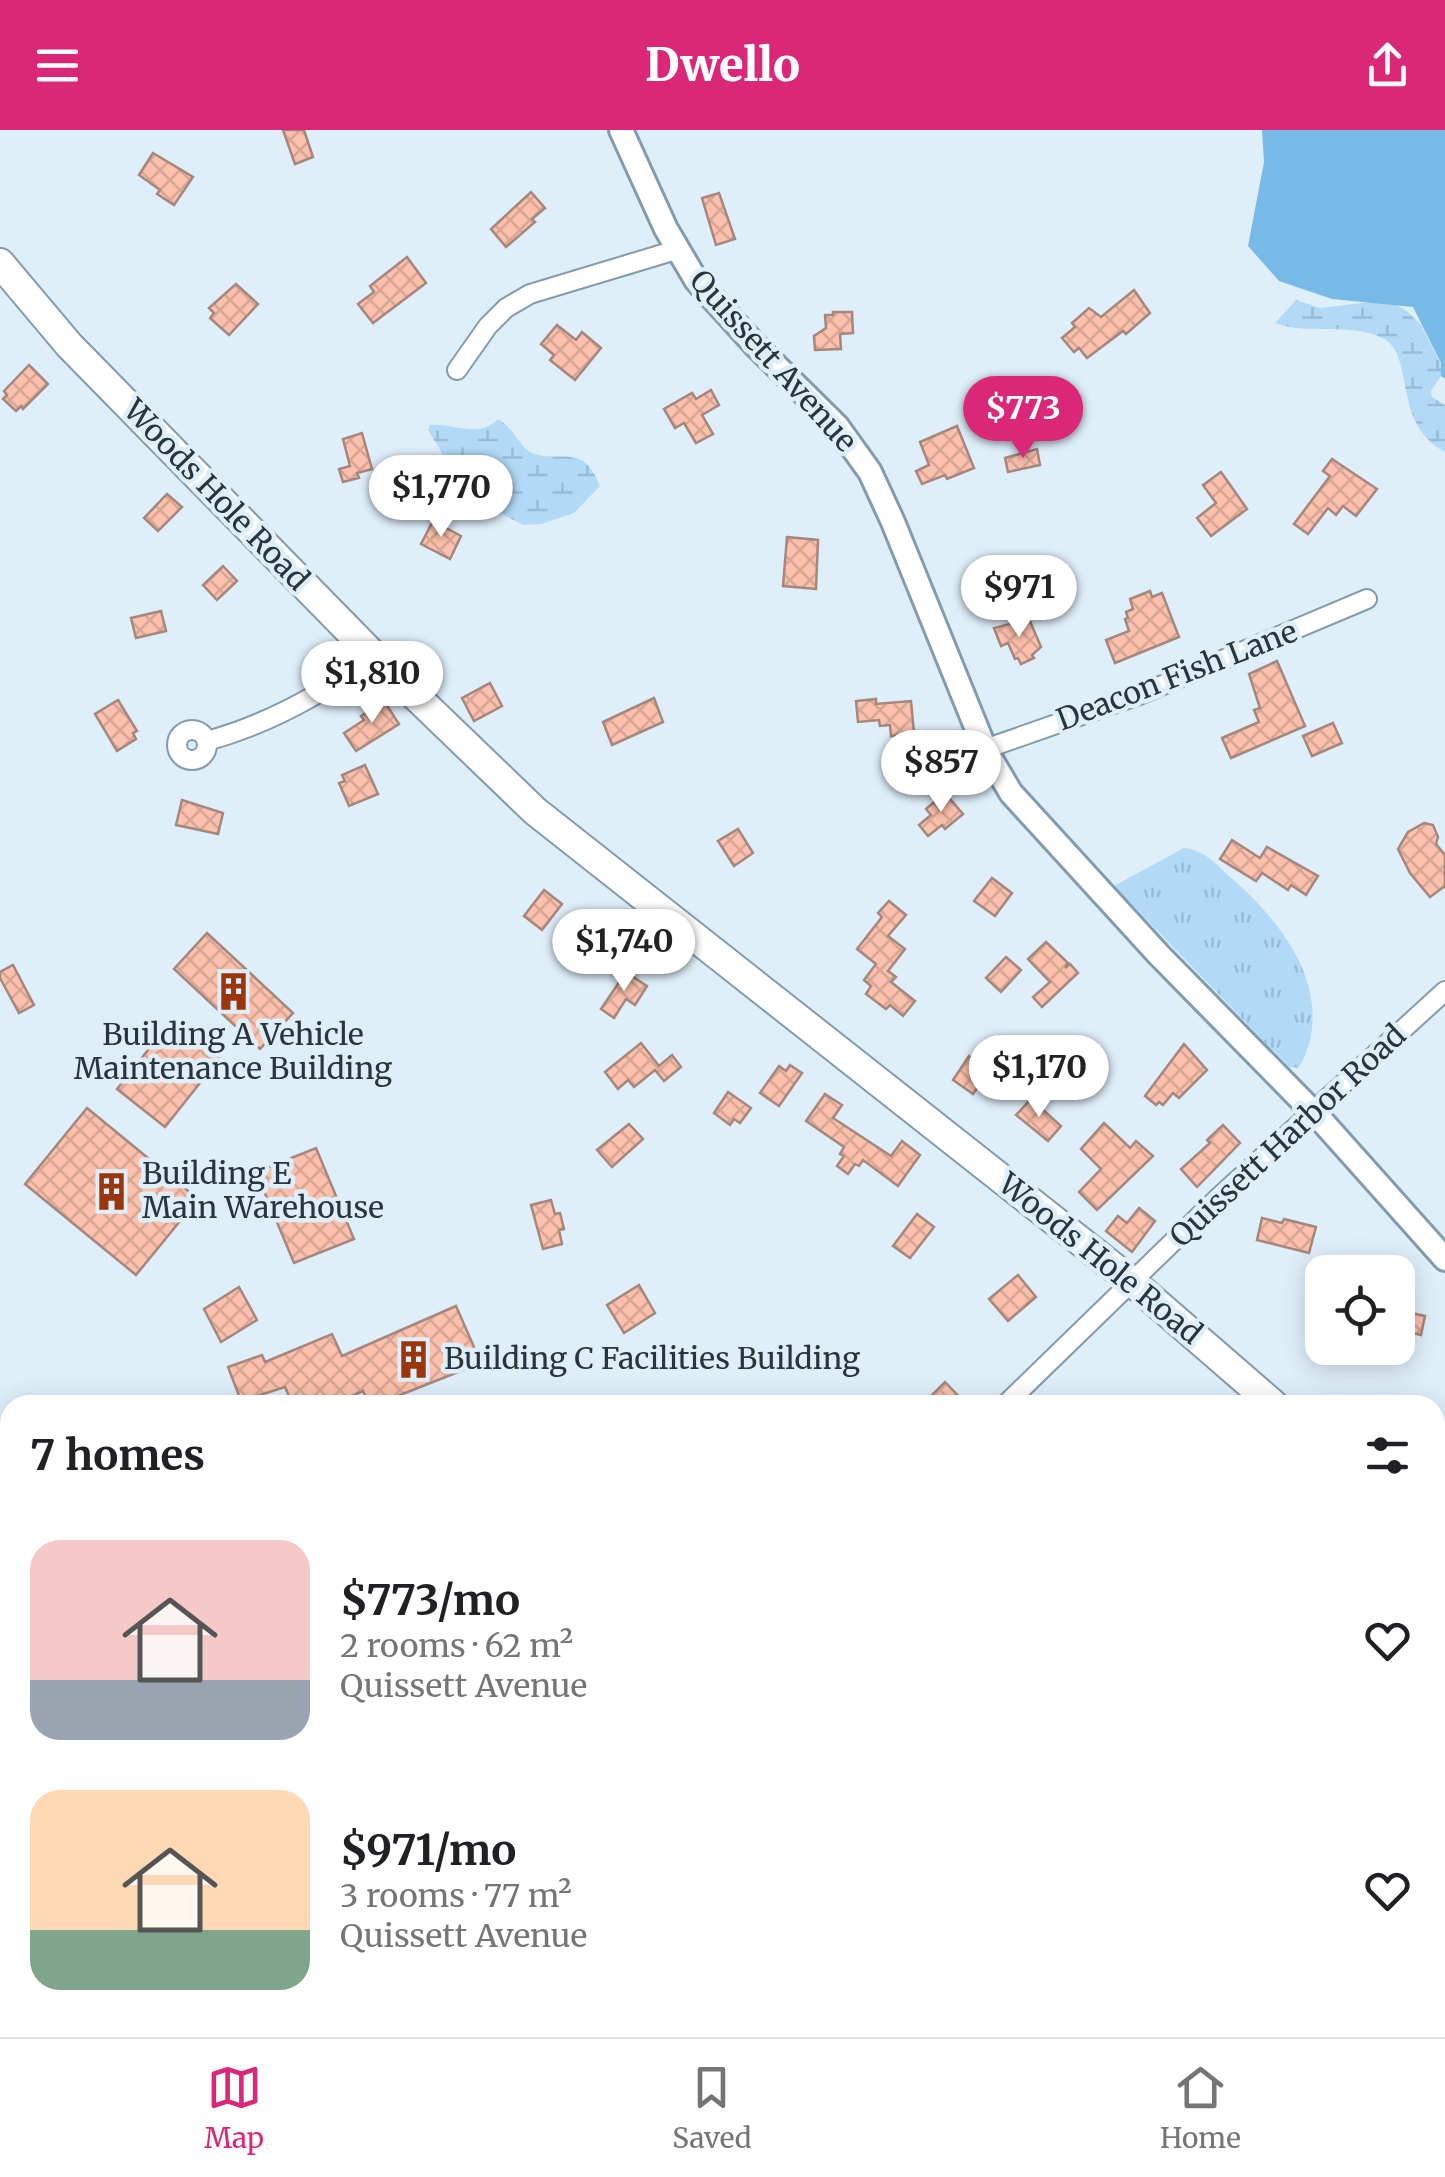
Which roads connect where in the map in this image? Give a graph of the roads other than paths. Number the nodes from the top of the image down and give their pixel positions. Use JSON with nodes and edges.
{"nodes":[{"id":1,"x":621,"y":130,"type":"edge"},
{"id":2,"x":676,"y":250,"type":"junction"},
{"id":3,"x":0,"y":263,"type":"edge"},
{"id":4,"x":457,"y":370,"type":"dead end"},
{"id":5,"x":1367,"y":599,"type":"dead end"},
{"id":6,"x":374,"y":656,"type":"junction"},
{"id":7,"x":207,"y":742,"type":"dead end"},
{"id":8,"x":985,"y":748,"type":"junction"},
{"id":9,"x":1445,"y":991,"type":"edge"},
{"id":10,"x":1314,"y":1112,"type":"junction"},
{"id":11,"x":1445,"y":1259,"type":"edge"},
{"id":12,"x":1131,"y":1281,"type":"junction"},
{"id":13,"x":1015,"y":1395,"type":"edge"},
{"id":14,"x":1262,"y":1395,"type":"edge"}],
"edges":[{"from":1,"to":2,"type":"main road","name":"Quissett Avenue"},
{"from":2,"to":4,"type":"street"},
{"from":2,"to":8,"type":"main road","name":"Quissett Avenue"},
{"from":3,"to":6,"type":"highway","name":"Woods Hole Road"},
{"from":5,"to":8,"type":"street","name":"Deacon Fish Lane"},
{"from":6,"to":7,"type":"street"},
{"from":6,"to":12,"type":"highway","name":"Woods Hole Road"},
{"from":8,"to":10,"type":"main road","name":"Quissett Avenue"},
{"from":9,"to":10,"type":"street","name":"Quissett Harbor Road"},
{"from":10,"to":11,"type":"main road","name":"Quissett Avenue"},
{"from":10,"to":12,"type":"street","name":"Quissett Harbor Road"},
{"from":12,"to":13,"type":"street","name":"Quissett Harbor Road"},
{"from":12,"to":14,"type":"highway","name":"Woods Hole Road"}]}
